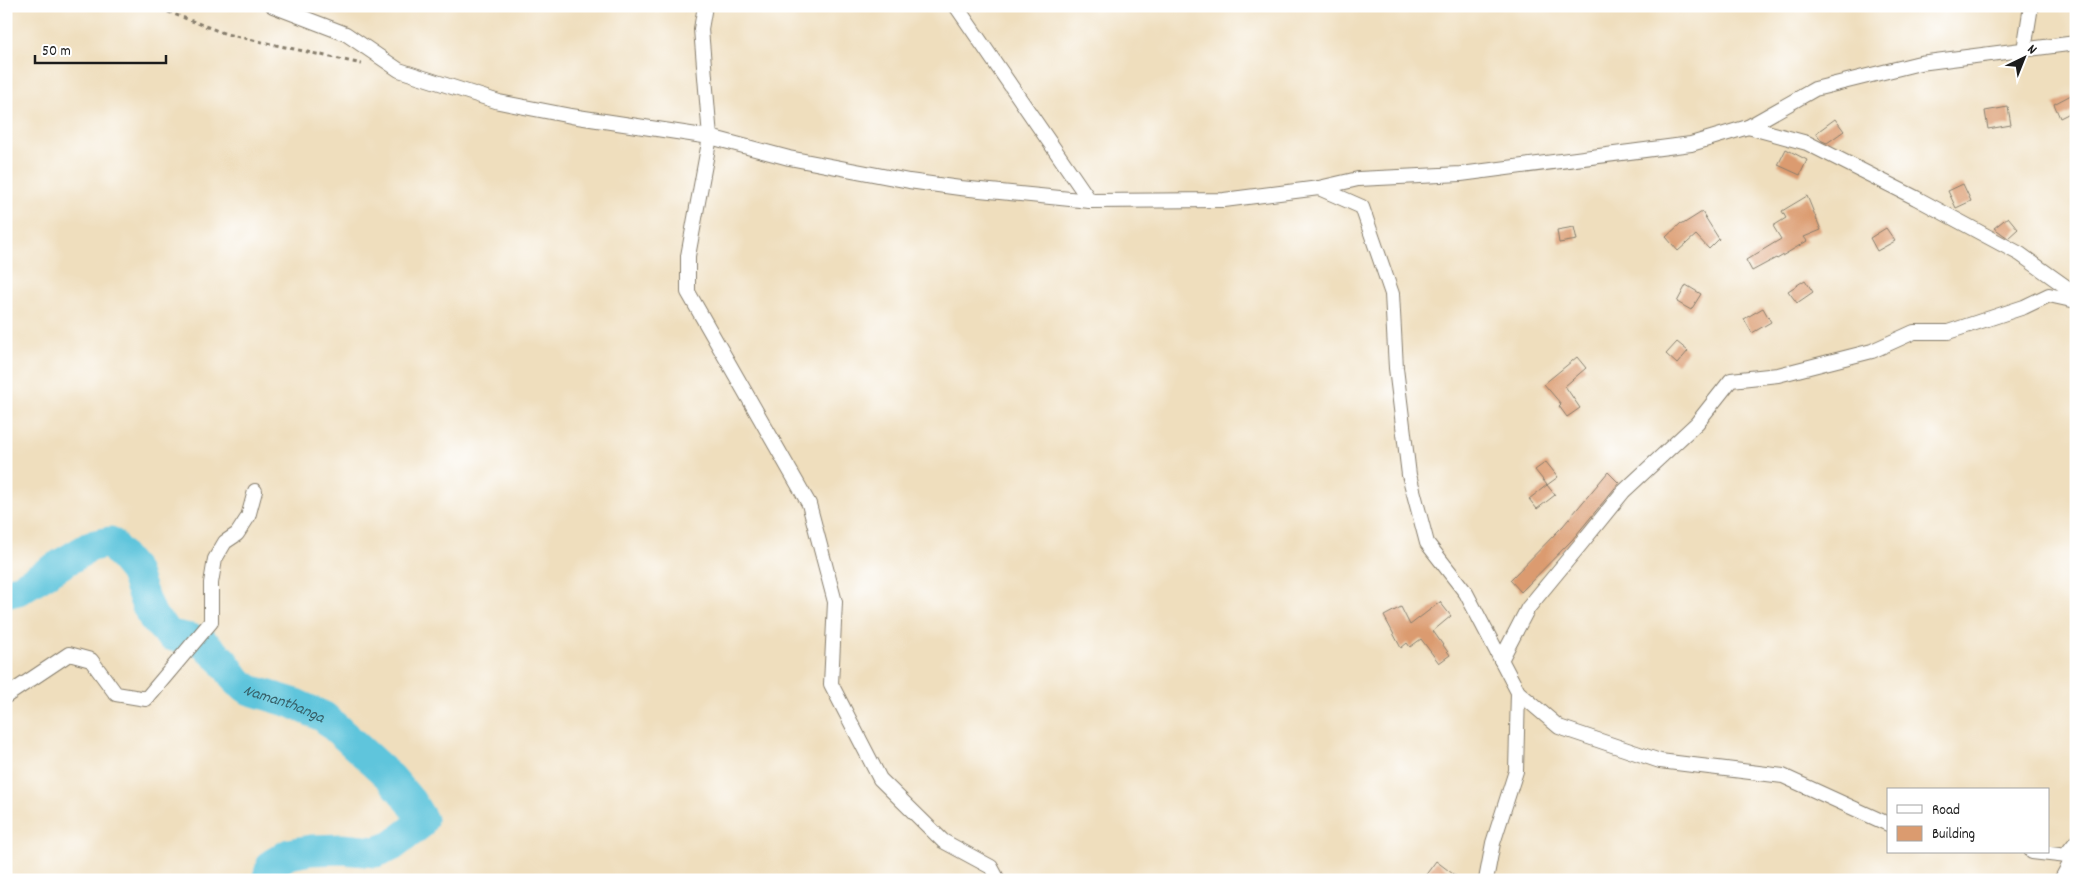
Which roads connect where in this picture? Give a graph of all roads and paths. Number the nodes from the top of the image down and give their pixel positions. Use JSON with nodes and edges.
{"nodes":[{"id":1,"x":153,"y":6,"type":"edge"},
{"id":2,"x":273,"y":6,"type":"edge"},
{"id":3,"x":705,"y":6,"type":"edge"},
{"id":4,"x":956,"y":6,"type":"edge"},
{"id":5,"x":2031,"y":6,"type":"edge"},
{"id":6,"x":2076,"y":43,"type":"edge"},
{"id":7,"x":2024,"y":50,"type":"junction"},
{"id":8,"x":370,"y":65,"type":"dead end"},
{"id":9,"x":1748,"y":128,"type":"junction"},
{"id":10,"x":710,"y":137,"type":"junction"},
{"id":11,"x":1319,"y":188,"type":"junction"},
{"id":12,"x":1090,"y":201,"type":"junction"},
{"id":13,"x":2076,"y":294,"type":"edge"},
{"id":14,"x":2076,"y":301,"type":"edge"},
{"id":15,"x":255,"y":491,"type":"dead end"},
{"id":16,"x":1501,"y":660,"type":"junction"},
{"id":17,"x":1518,"y":692,"type":"junction"},
{"id":18,"x":6,"y":696,"type":"edge"},
{"id":19,"x":1887,"y":824,"type":"edge"},
{"id":20,"x":2076,"y":842,"type":"edge"},
{"id":21,"x":2050,"y":854,"type":"edge"},
{"id":22,"x":2072,"y":856,"type":"edge"},
{"id":23,"x":998,"y":880,"type":"edge"},
{"id":24,"x":1486,"y":880,"type":"edge"},
{"id":25,"x":2061,"y":880,"type":"edge"}],
"edges":[{"from":1,"to":8,"type":"path"},
{"from":2,"to":10,"type":"street"},
{"from":3,"to":10,"type":"street"},
{"from":4,"to":12,"type":"street"},
{"from":5,"to":7,"type":"street"},
{"from":6,"to":7,"type":"street"},
{"from":7,"to":9,"type":"street"},
{"from":9,"to":11,"type":"street"},
{"from":9,"to":13,"type":"street"},
{"from":10,"to":12,"type":"street"},
{"from":10,"to":23,"type":"street"},
{"from":11,"to":12,"type":"street"},
{"from":11,"to":16,"type":"street"},
{"from":14,"to":16,"type":"street"},
{"from":15,"to":18,"type":"street"},
{"from":16,"to":17,"type":"street"},
{"from":17,"to":19,"type":"street"},
{"from":17,"to":24,"type":"street"},
{"from":20,"to":22,"type":"street"},
{"from":21,"to":22,"type":"street"},
{"from":22,"to":25,"type":"street"}]}
